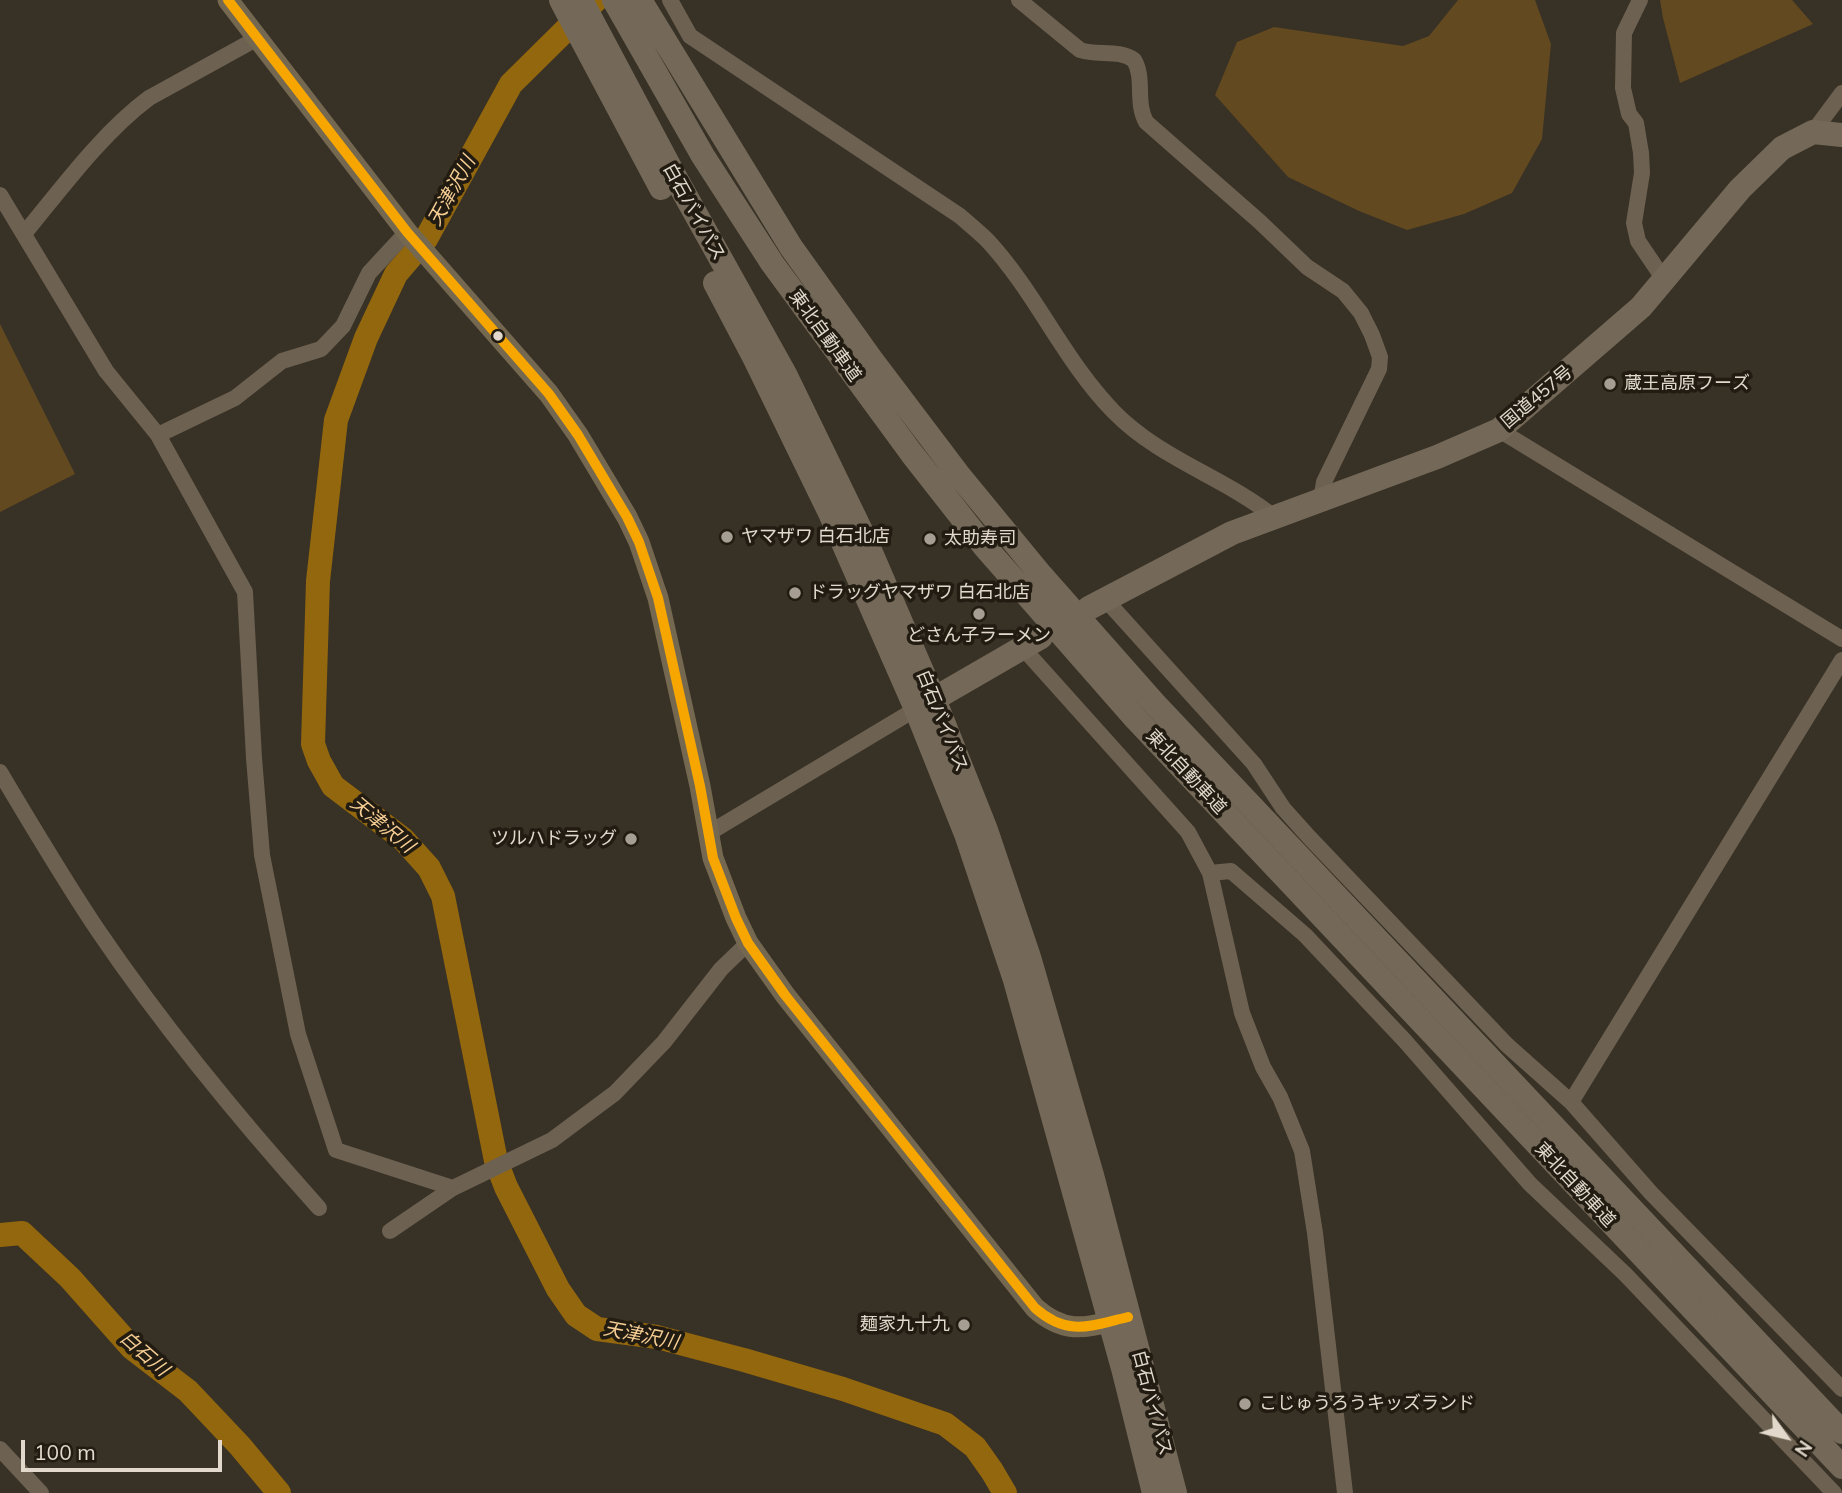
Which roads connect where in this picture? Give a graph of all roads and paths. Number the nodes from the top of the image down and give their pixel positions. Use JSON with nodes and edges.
{"nodes":[{"id":1,"x":228,"y":0,"type":"edge"},
{"id":2,"x":670,"y":0,"type":"edge"},
{"id":3,"x":1019,"y":0,"type":"edge"},
{"id":4,"x":1640,"y":0,"type":"edge"},
{"id":5,"x":624,"y":2,"type":"edge"},
{"id":6,"x":569,"y":3,"type":"edge"},
{"id":7,"x":256,"y":39,"type":"junction"},
{"id":8,"x":1842,"y":93,"type":"edge"},
{"id":9,"x":1812,"y":132,"type":"junction"},
{"id":10,"x":1842,"y":135,"type":"edge"},
{"id":11,"x":0,"y":195,"type":"edge"},
{"id":12,"x":24,"y":234,"type":"junction"},
{"id":13,"x":410,"y":236,"type":"junction"},
{"id":14,"x":1665,"y":281,"type":"junction"},
{"id":15,"x":1499,"y":430,"type":"junction"},
{"id":16,"x":158,"y":435,"type":"junction"},
{"id":17,"x":1321,"y":500,"type":"junction"},
{"id":18,"x":1274,"y":517,"type":"junction"},
{"id":19,"x":1097,"y":603,"type":"joint"},
{"id":20,"x":1842,"y":639,"type":"edge"},
{"id":21,"x":1031,"y":642,"type":"joint"},
{"id":22,"x":1842,"y":660,"type":"edge"},
{"id":23,"x":925,"y":704,"type":"junction"},
{"id":24,"x":0,"y":772,"type":"edge"},
{"id":25,"x":709,"y":832,"type":"junction"},
{"id":26,"x":1210,"y":873,"type":"junction"},
{"id":27,"x":748,"y":943,"type":"junction"},
{"id":28,"x":1571,"y":1102,"type":"junction"},
{"id":29,"x":453,"y":1188,"type":"junction"},
{"id":30,"x":319,"y":1208,"type":"dead end"},
{"id":31,"x":390,"y":1231,"type":"dead end"},
{"id":32,"x":1119,"y":1319,"type":"junction"},
{"id":33,"x":1842,"y":1389,"type":"edge"},
{"id":34,"x":1842,"y":1432,"type":"edge"},
{"id":35,"x":0,"y":1449,"type":"edge"},
{"id":36,"x":1839,"y":1464,"type":"edge"},
{"id":37,"x":41,"y":1493,"type":"edge"},
{"id":38,"x":1154,"y":1493,"type":"edge"},
{"id":39,"x":1175,"y":1493,"type":"edge"},
{"id":40,"x":1345,"y":1493,"type":"edge"},
{"id":41,"x":1834,"y":1493,"type":"edge"}],
"edges":[{"from":1,"to":7,"type":"main road"},
{"from":2,"to":18,"type":"street"},
{"from":3,"to":17,"type":"street"},
{"from":4,"to":14,"type":"street"},
{"from":5,"to":34,"type":"highway","name":"東北自動車道"},
{"from":5,"to":36,"type":"highway","name":"東北自動車道"},
{"from":6,"to":23,"type":"highway","name":"白石バイパス"},
{"from":7,"to":12,"type":"street"},
{"from":7,"to":13,"type":"main road"},
{"from":8,"to":9,"type":"street"},
{"from":9,"to":10,"type":"highway"},
{"from":9,"to":14,"type":"highway","name":"国道457号"},
{"from":11,"to":12,"type":"street"},
{"from":12,"to":16,"type":"street"},
{"from":13,"to":16,"type":"street"},
{"from":13,"to":25,"type":"main road"},
{"from":14,"to":15,"type":"highway","name":"国道457号"},
{"from":15,"to":17,"type":"highway","name":"国道457号"},
{"from":15,"to":20,"type":"street"},
{"from":16,"to":29,"type":"street"},
{"from":17,"to":18,"type":"highway","name":"国道457号"},
{"from":18,"to":19,"type":"highway","name":"国道457号"},
{"from":19,"to":28,"type":"street"},
{"from":21,"to":23,"type":"highway"},
{"from":21,"to":26,"type":"street"},
{"from":22,"to":28,"type":"street"},
{"from":23,"to":25,"type":"street"},
{"from":23,"to":32,"type":"highway","name":"白石バイパス"},
{"from":24,"to":30,"type":"street"},
{"from":25,"to":27,"type":"main road"},
{"from":26,"to":40,"type":"street"},
{"from":26,"to":41,"type":"street"},
{"from":27,"to":29,"type":"street"},
{"from":27,"to":32,"type":"main road"},
{"from":28,"to":33,"type":"street"},
{"from":29,"to":31,"type":"street"},
{"from":32,"to":38,"type":"highway","name":"白石バイパス"},
{"from":32,"to":39,"type":"highway","name":"白石バイパス"},
{"from":35,"to":37,"type":"street"}]}
